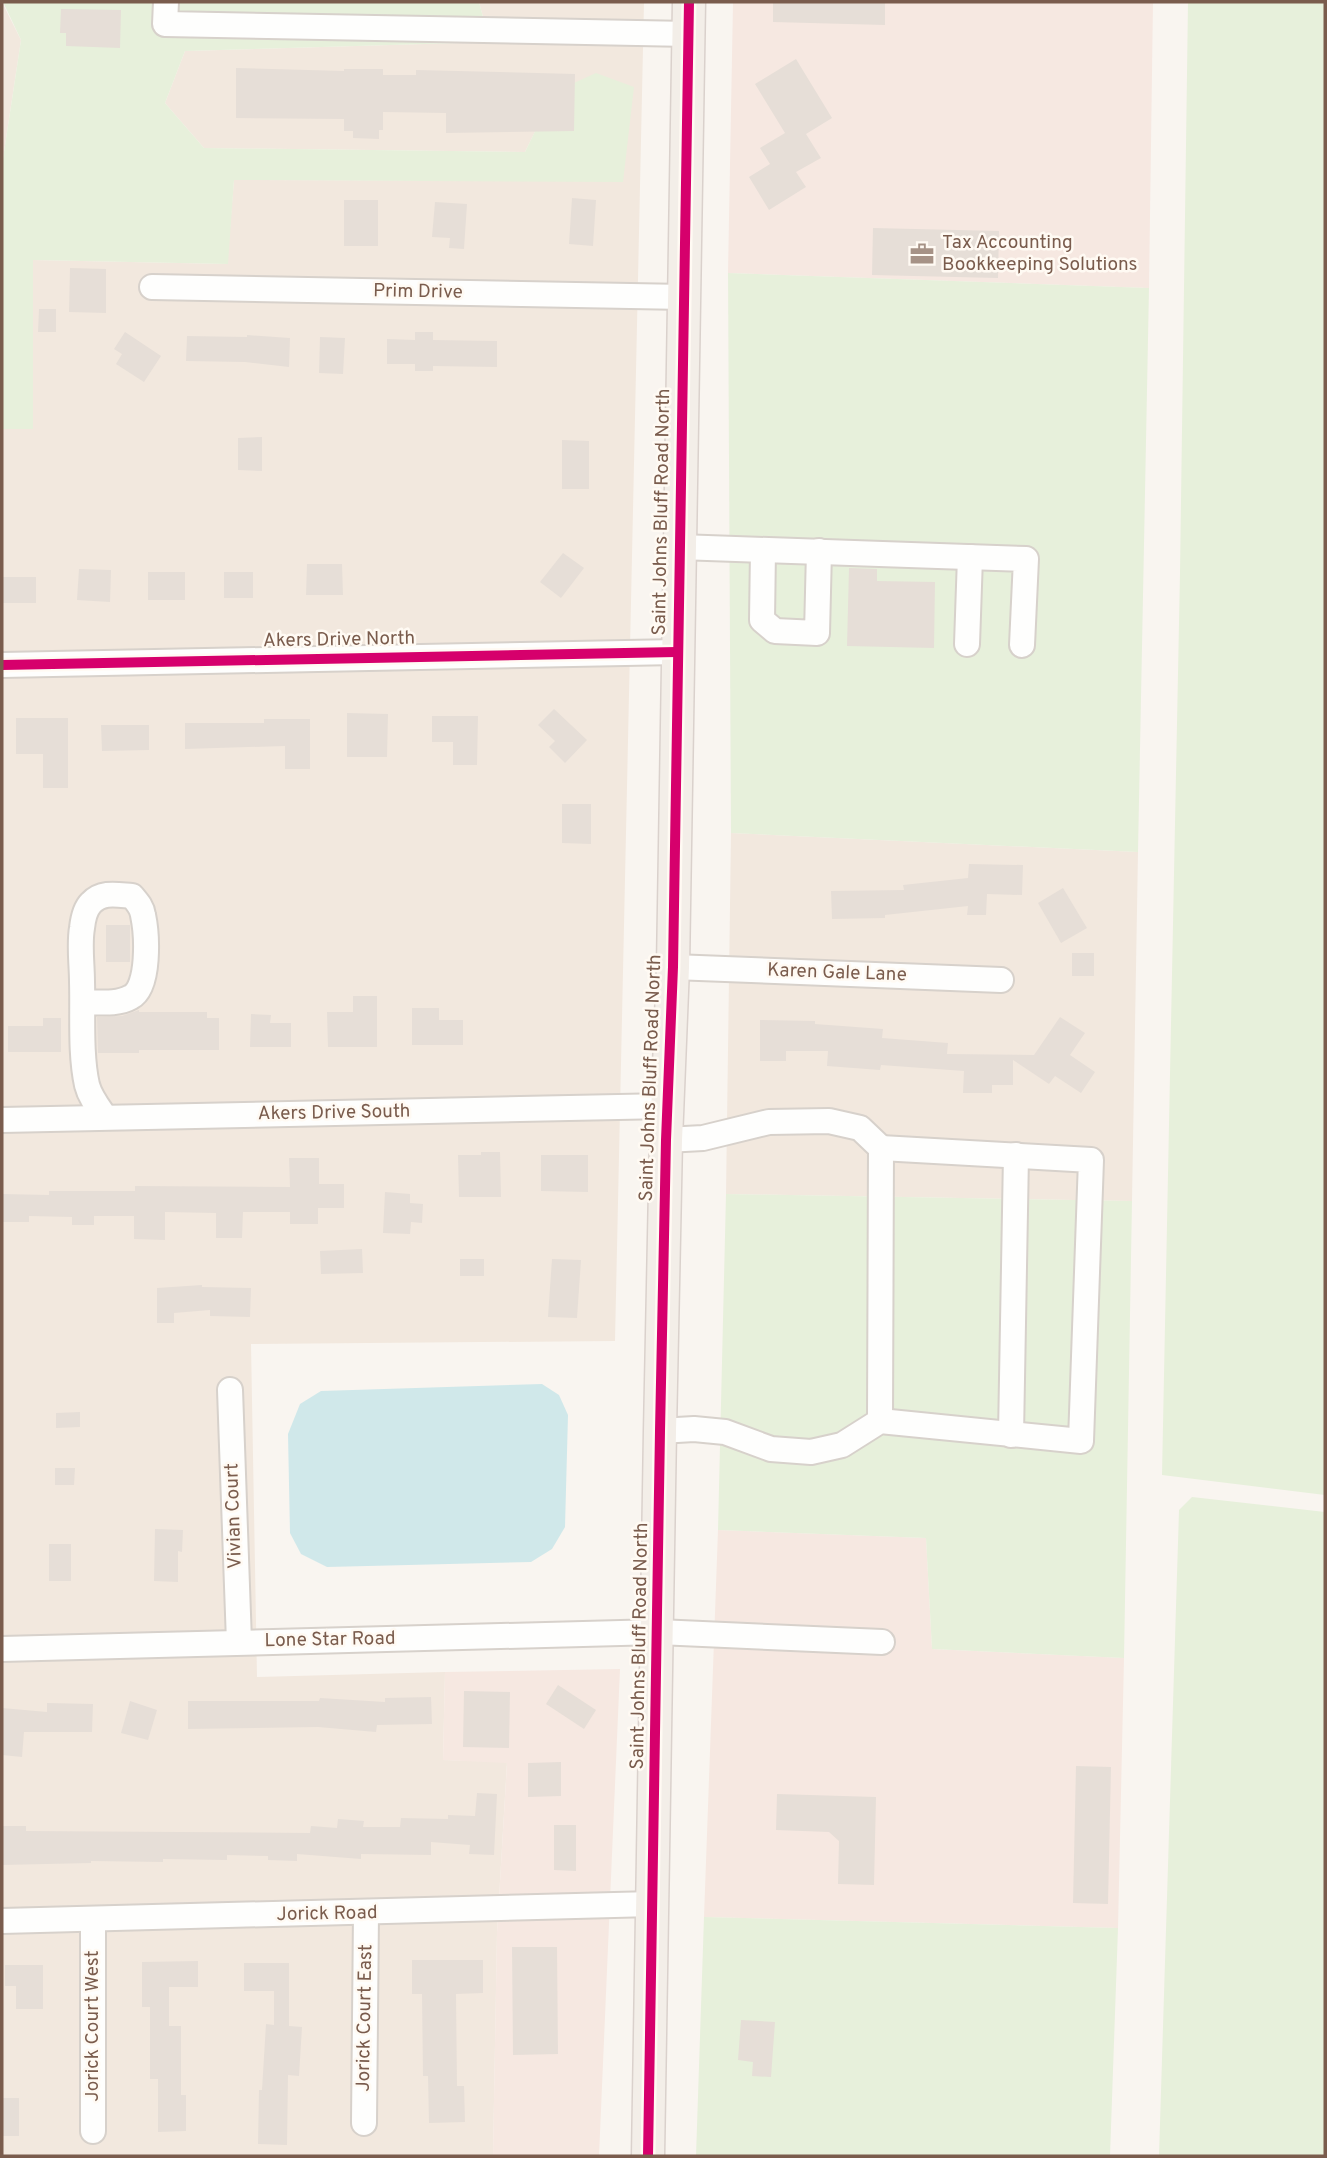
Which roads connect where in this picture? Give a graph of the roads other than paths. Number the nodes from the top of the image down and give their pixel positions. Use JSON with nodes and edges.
{"nodes":[{"id":1,"x":166,"y":2,"type":"edge"},
{"id":2,"x":690,"y":2,"type":"edge"},
{"id":3,"x":689,"y":34,"type":"junction"},
{"id":4,"x":152,"y":287,"type":"dead end"},
{"id":5,"x":685,"y":297,"type":"junction"},
{"id":6,"x":679,"y":547,"type":"junction"},
{"id":7,"x":763,"y":550,"type":"junction"},
{"id":8,"x":819,"y":551,"type":"junction"},
{"id":9,"x":970,"y":557,"type":"junction"},
{"id":10,"x":967,"y":644,"type":"dead end"},
{"id":11,"x":1022,"y":645,"type":"dead end"},
{"id":12,"x":677,"y":652,"type":"junction"},
{"id":13,"x":2,"y":665,"type":"edge"},
{"id":14,"x":673,"y":967,"type":"junction"},
{"id":15,"x":1001,"y":980,"type":"dead end"},
{"id":16,"x":83,"y":1002,"type":"dead end"},
{"id":17,"x":667,"y":1106,"type":"junction"},
{"id":18,"x":105,"y":1117,"type":"junction"},
{"id":19,"x":2,"y":1119,"type":"edge"},
{"id":20,"x":666,"y":1140,"type":"junction"},
{"id":21,"x":881,"y":1148,"type":"junction"},
{"id":22,"x":1016,"y":1155,"type":"junction"},
{"id":23,"x":230,"y":1390,"type":"dead end"},
{"id":24,"x":880,"y":1422,"type":"junction"},
{"id":25,"x":660,"y":1431,"type":"junction"},
{"id":26,"x":1011,"y":1434,"type":"junction"},
{"id":27,"x":657,"y":1632,"type":"junction"},
{"id":28,"x":239,"y":1642,"type":"junction"},
{"id":29,"x":882,"y":1642,"type":"dead end"},
{"id":30,"x":2,"y":1649,"type":"edge"},
{"id":31,"x":653,"y":1904,"type":"junction"},
{"id":32,"x":366,"y":1913,"type":"junction"},
{"id":33,"x":93,"y":1920,"type":"junction"},
{"id":34,"x":2,"y":1921,"type":"edge"},
{"id":35,"x":363,"y":2123,"type":"dead end"},
{"id":36,"x":93,"y":2132,"type":"dead end"},
{"id":37,"x":648,"y":2156,"type":"edge"}],
"edges":[{"from":1,"to":3,"type":"street"},
{"from":2,"to":3,"type":"main road","name":"Saint Johns Bluff Road North"},
{"from":3,"to":5,"type":"main road","name":"Saint Johns Bluff Road North"},
{"from":4,"to":5,"type":"street","name":"Prim Drive"},
{"from":5,"to":6,"type":"main road","name":"Saint Johns Bluff Road North"},
{"from":6,"to":7,"type":"street"},
{"from":6,"to":12,"type":"main road","name":"Saint Johns Bluff Road North"},
{"from":7,"to":8,"type":"street"},
{"from":7,"to":8,"type":"street"},
{"from":8,"to":9,"type":"street"},
{"from":9,"to":10,"type":"street"},
{"from":9,"to":11,"type":"street"},
{"from":12,"to":13,"type":"street","name":"Akers Drive North"},
{"from":12,"to":14,"type":"main road","name":"Saint Johns Bluff Road North"},
{"from":14,"to":15,"type":"street","name":"Karen Gale Lane"},
{"from":14,"to":17,"type":"main road","name":"Saint Johns Bluff Road North"},
{"from":16,"to":18,"type":"street"},
{"from":17,"to":18,"type":"street","name":"Akers Drive South"},
{"from":17,"to":20,"type":"main road","name":"Saint Johns Bluff Road North"},
{"from":18,"to":19,"type":"street","name":"Akers Drive South"},
{"from":20,"to":21,"type":"street"},
{"from":20,"to":25,"type":"main road","name":"Saint Johns Bluff Road North"},
{"from":21,"to":22,"type":"street"},
{"from":21,"to":24,"type":"street"},
{"from":22,"to":26,"type":"street"},
{"from":22,"to":26,"type":"street"},
{"from":23,"to":28,"type":"street","name":"Vivian Court"},
{"from":24,"to":25,"type":"street"},
{"from":24,"to":26,"type":"street"},
{"from":25,"to":27,"type":"main road","name":"Saint Johns Bluff Road North"},
{"from":27,"to":28,"type":"street","name":"Lone Star Road"},
{"from":27,"to":29,"type":"street","name":"Lone Star Road"},
{"from":27,"to":31,"type":"main road","name":"Saint Johns Bluff Road North"},
{"from":28,"to":30,"type":"street","name":"Lone Star Road"},
{"from":31,"to":32,"type":"street","name":"Jorick Road"},
{"from":31,"to":37,"type":"main road","name":"Saint Johns Bluff Road North"},
{"from":32,"to":33,"type":"street","name":"Jorick Road"},
{"from":32,"to":35,"type":"street","name":"Jorick Court East"},
{"from":33,"to":34,"type":"street","name":"Jorick Road"},
{"from":33,"to":36,"type":"street","name":"Jorick Court West"}]}
